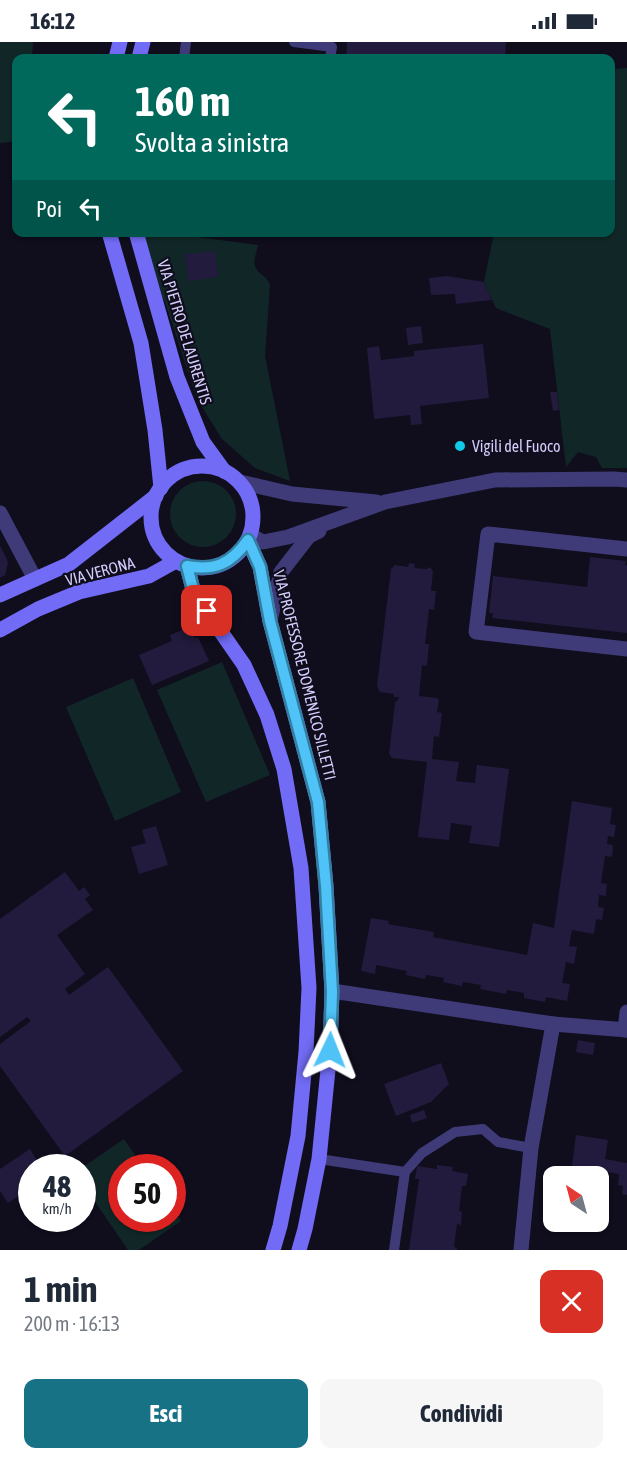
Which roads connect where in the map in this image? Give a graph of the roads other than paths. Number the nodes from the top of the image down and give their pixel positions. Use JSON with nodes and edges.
{"nodes":[{"id":1,"x":294,"y":42,"type":"edge"},
{"id":2,"x":331,"y":54,"type":"edge"},
{"id":3,"x":110,"y":237,"type":"edge"},
{"id":4,"x":137,"y":237,"type":"edge"},
{"id":5,"x":224,"y":471,"type":"junction"},
{"id":6,"x":627,"y":480,"type":"edge"},
{"id":7,"x":240,"y":482,"type":"junction"},
{"id":8,"x":158,"y":492,"type":"junction"},
{"id":9,"x":385,"y":502,"type":"junction"},
{"id":10,"x":0,"y":513,"type":"edge"},
{"id":11,"x":352,"y":513,"type":"junction"},
{"id":12,"x":249,"y":538,"type":"junction"},
{"id":13,"x":627,"y":549,"type":"edge"},
{"id":14,"x":182,"y":564,"type":"junction"},
{"id":15,"x":34,"y":579,"type":"junction"},
{"id":16,"x":0,"y":595,"type":"edge"},
{"id":17,"x":270,"y":621,"type":"junction"},
{"id":18,"x":0,"y":630,"type":"edge"},
{"id":19,"x":627,"y":649,"type":"edge"},
{"id":20,"x":332,"y":992,"type":"junction"},
{"id":21,"x":627,"y":1011,"type":"edge"},
{"id":22,"x":553,"y":1024,"type":"junction"},
{"id":23,"x":626,"y":1030,"type":"edge"},
{"id":24,"x":531,"y":1148,"type":"junction"},
{"id":25,"x":319,"y":1159,"type":"junction"},
{"id":26,"x":405,"y":1172,"type":"junction"},
{"id":27,"x":273,"y":1250,"type":"edge"},
{"id":28,"x":299,"y":1250,"type":"edge"},
{"id":29,"x":394,"y":1250,"type":"edge"},
{"id":30,"x":521,"y":1250,"type":"edge"}],
"edges":[{"from":1,"to":2,"type":"lane"},
{"from":3,"to":8,"type":"main road"},
{"from":4,"to":5,"type":"main road","name":"VIA PIETRO DE LAURENTIS"},
{"from":5,"to":7,"type":"main road"},
{"from":5,"to":8,"type":"main road"},
{"from":6,"to":9,"type":"street"},
{"from":7,"to":9,"type":"street"},
{"from":7,"to":12,"type":"main road"},
{"from":8,"to":14,"type":"main road"},
{"from":8,"to":15,"type":"main road","name":"VIA VERONA"},
{"from":9,"to":11,"type":"street"},
{"from":10,"to":15,"type":"street"},
{"from":11,"to":12,"type":"street"},
{"from":11,"to":17,"type":"street"},
{"from":12,"to":14,"type":"main road"},
{"from":12,"to":17,"type":"main road","name":"VIA PROFESSORE DOMENICO SILLETTI"},
{"from":13,"to":19,"type":"street"},
{"from":14,"to":18,"type":"main road","name":"VIA VERONA"},
{"from":14,"to":27,"type":"main road"},
{"from":15,"to":16,"type":"main road","name":"VIA VERONA"},
{"from":17,"to":20,"type":"main road","name":"VIA PROFESSORE DOMENICO SILLETTI"},
{"from":20,"to":22,"type":"street"},
{"from":20,"to":25,"type":"main road","name":"VIA PROFESSORE DOMENICO SILLETTI"},
{"from":21,"to":23,"type":"street"},
{"from":22,"to":23,"type":"street"},
{"from":22,"to":24,"type":"street"},
{"from":24,"to":26,"type":"lane"},
{"from":24,"to":30,"type":"street"},
{"from":25,"to":26,"type":"lane"},
{"from":25,"to":28,"type":"main road","name":"VIA PROFESSORE DOMENICO SILLETTI"},
{"from":26,"to":29,"type":"lane"}]}
